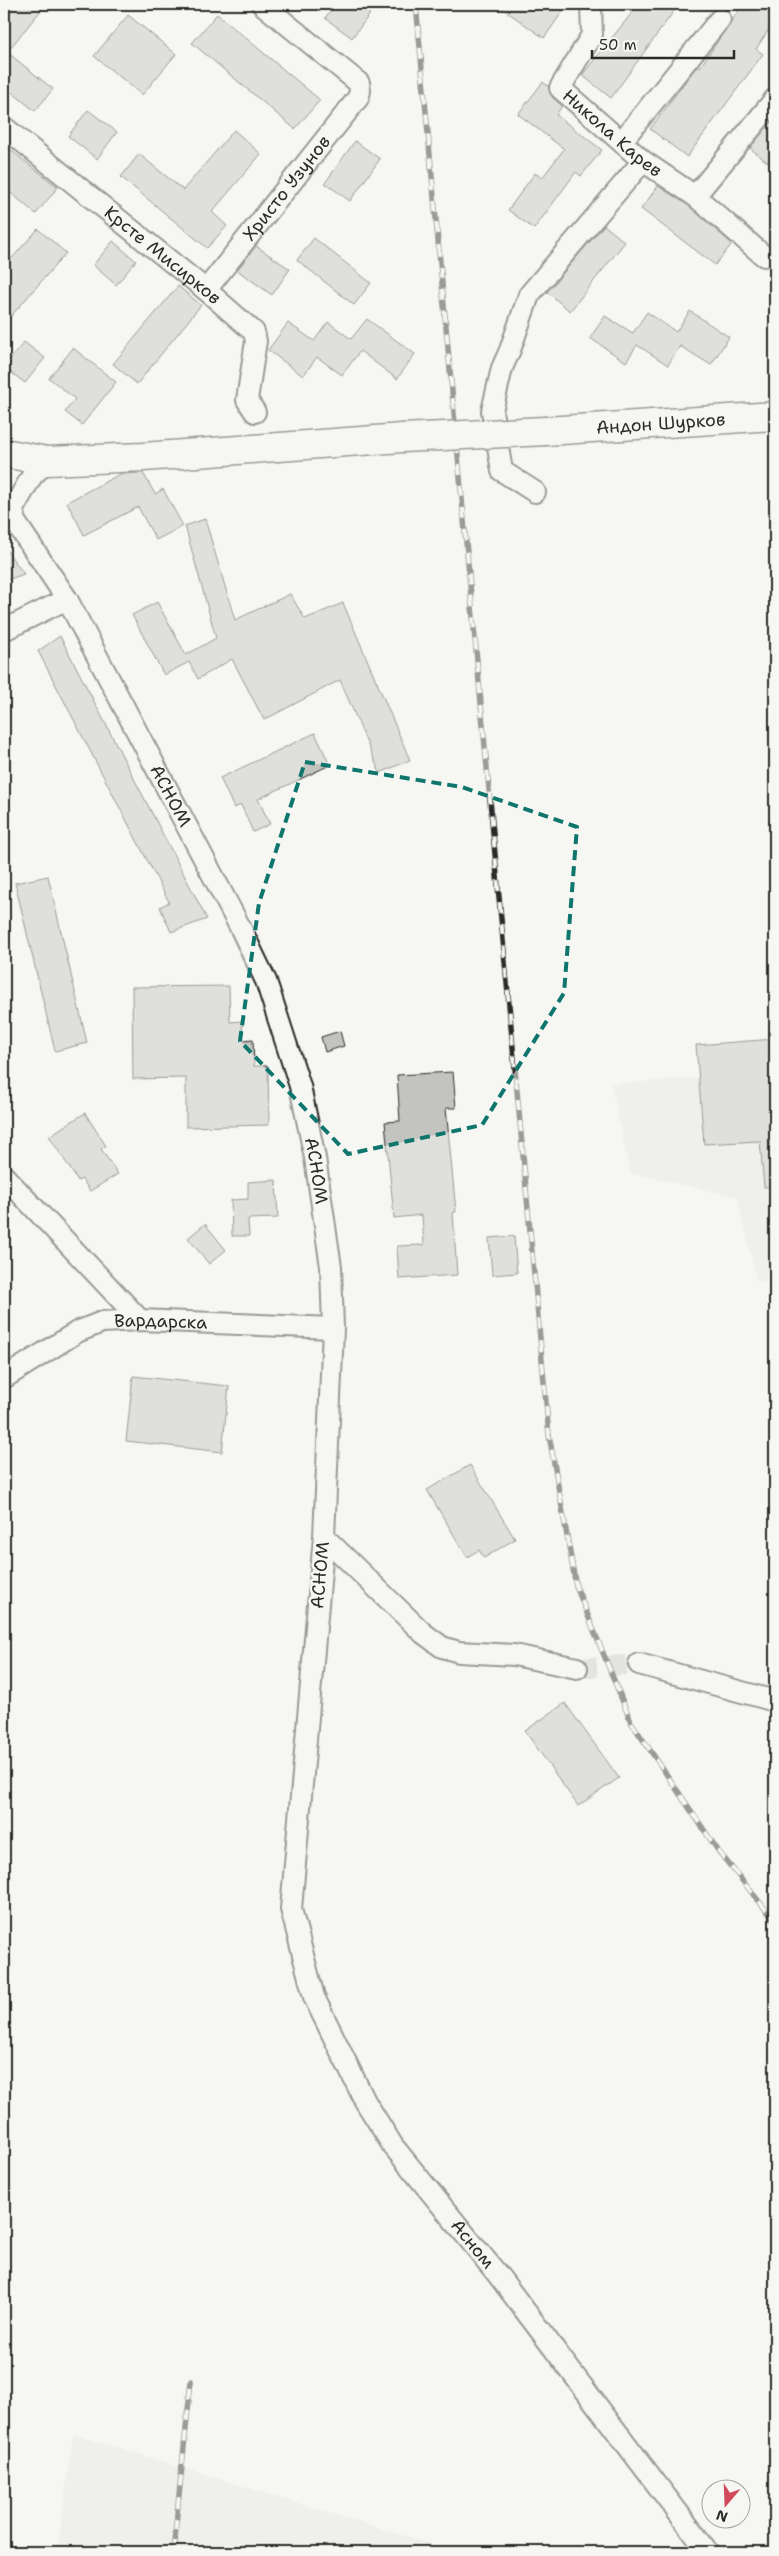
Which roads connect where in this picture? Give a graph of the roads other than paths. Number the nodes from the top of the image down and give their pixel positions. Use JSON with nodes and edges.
{"nodes":[{"id":1,"x":262,"y":4,"type":"edge"},
{"id":2,"x":591,"y":4,"type":"edge"},
{"id":3,"x":720,"y":19,"type":"dead end"},
{"id":4,"x":775,"y":99,"type":"edge"},
{"id":5,"x":4,"y":128,"type":"edge"},
{"id":6,"x":622,"y":141,"type":"junction"},
{"id":7,"x":643,"y":161,"type":"junction"},
{"id":8,"x":695,"y":196,"type":"junction"},
{"id":9,"x":764,"y":256,"type":"dead end"},
{"id":10,"x":206,"y":290,"type":"junction"},
{"id":11,"x":255,"y":412,"type":"dead end"},
{"id":12,"x":775,"y":416,"type":"edge"},
{"id":13,"x":4,"y":453,"type":"edge"},
{"id":14,"x":47,"y":462,"type":"junction"},
{"id":15,"x":535,"y":492,"type":"dead end"},
{"id":16,"x":7,"y":510,"type":"edge"},
{"id":17,"x":68,"y":600,"type":"junction"},
{"id":18,"x":4,"y":630,"type":"edge"},
{"id":19,"x":4,"y":1176,"type":"edge"},
{"id":20,"x":140,"y":1320,"type":"junction"},
{"id":21,"x":333,"y":1328,"type":"junction"},
{"id":22,"x":4,"y":1378,"type":"edge"},
{"id":23,"x":324,"y":1536,"type":"junction"},
{"id":24,"x":640,"y":1664,"type":"tunnel mouth"},
{"id":25,"x":577,"y":1668,"type":"tunnel mouth"},
{"id":26,"x":775,"y":1701,"type":"edge"},
{"id":27,"x":291,"y":1909,"type":"joint"},
{"id":28,"x":708,"y":2552,"type":"edge"}],
"edges":[{"from":1,"to":10,"type":"street","name":"Христо Узунов"},
{"from":2,"to":6,"type":"street","name":"Никола Карев"},
{"from":3,"to":6,"type":"street"},
{"from":4,"to":8,"type":"street"},
{"from":5,"to":10,"type":"street","name":"Крсте Мисирков"},
{"from":6,"to":7,"type":"street","name":"Никола Карев"},
{"from":7,"to":8,"type":"street","name":"Никола Карев"},
{"from":7,"to":15,"type":"street"},
{"from":8,"to":9,"type":"street","name":"Никола Карев"},
{"from":10,"to":11,"type":"street","name":"Крсте Мисирков"},
{"from":12,"to":14,"type":"main road","name":"Андон Шурков","bridge":true},
{"from":13,"to":14,"type":"main road","name":"Андон Шурков"},
{"from":14,"to":16,"type":"street"},
{"from":16,"to":17,"type":"street","name":"АСНОМ"},
{"from":17,"to":18,"type":"street"},
{"from":17,"to":21,"type":"street","name":"АСНОМ"},
{"from":19,"to":20,"type":"street"},
{"from":20,"to":21,"type":"street","name":"Вардарска"},
{"from":20,"to":22,"type":"street","name":"Вардарска"},
{"from":21,"to":23,"type":"street","name":"АСНОМ"},
{"from":23,"to":25,"type":"street"},
{"from":23,"to":27,"type":"street","name":"АСНОМ"},
{"from":24,"to":26,"type":"street"},
{"from":27,"to":28,"type":"street","name":"Асном"}]}
